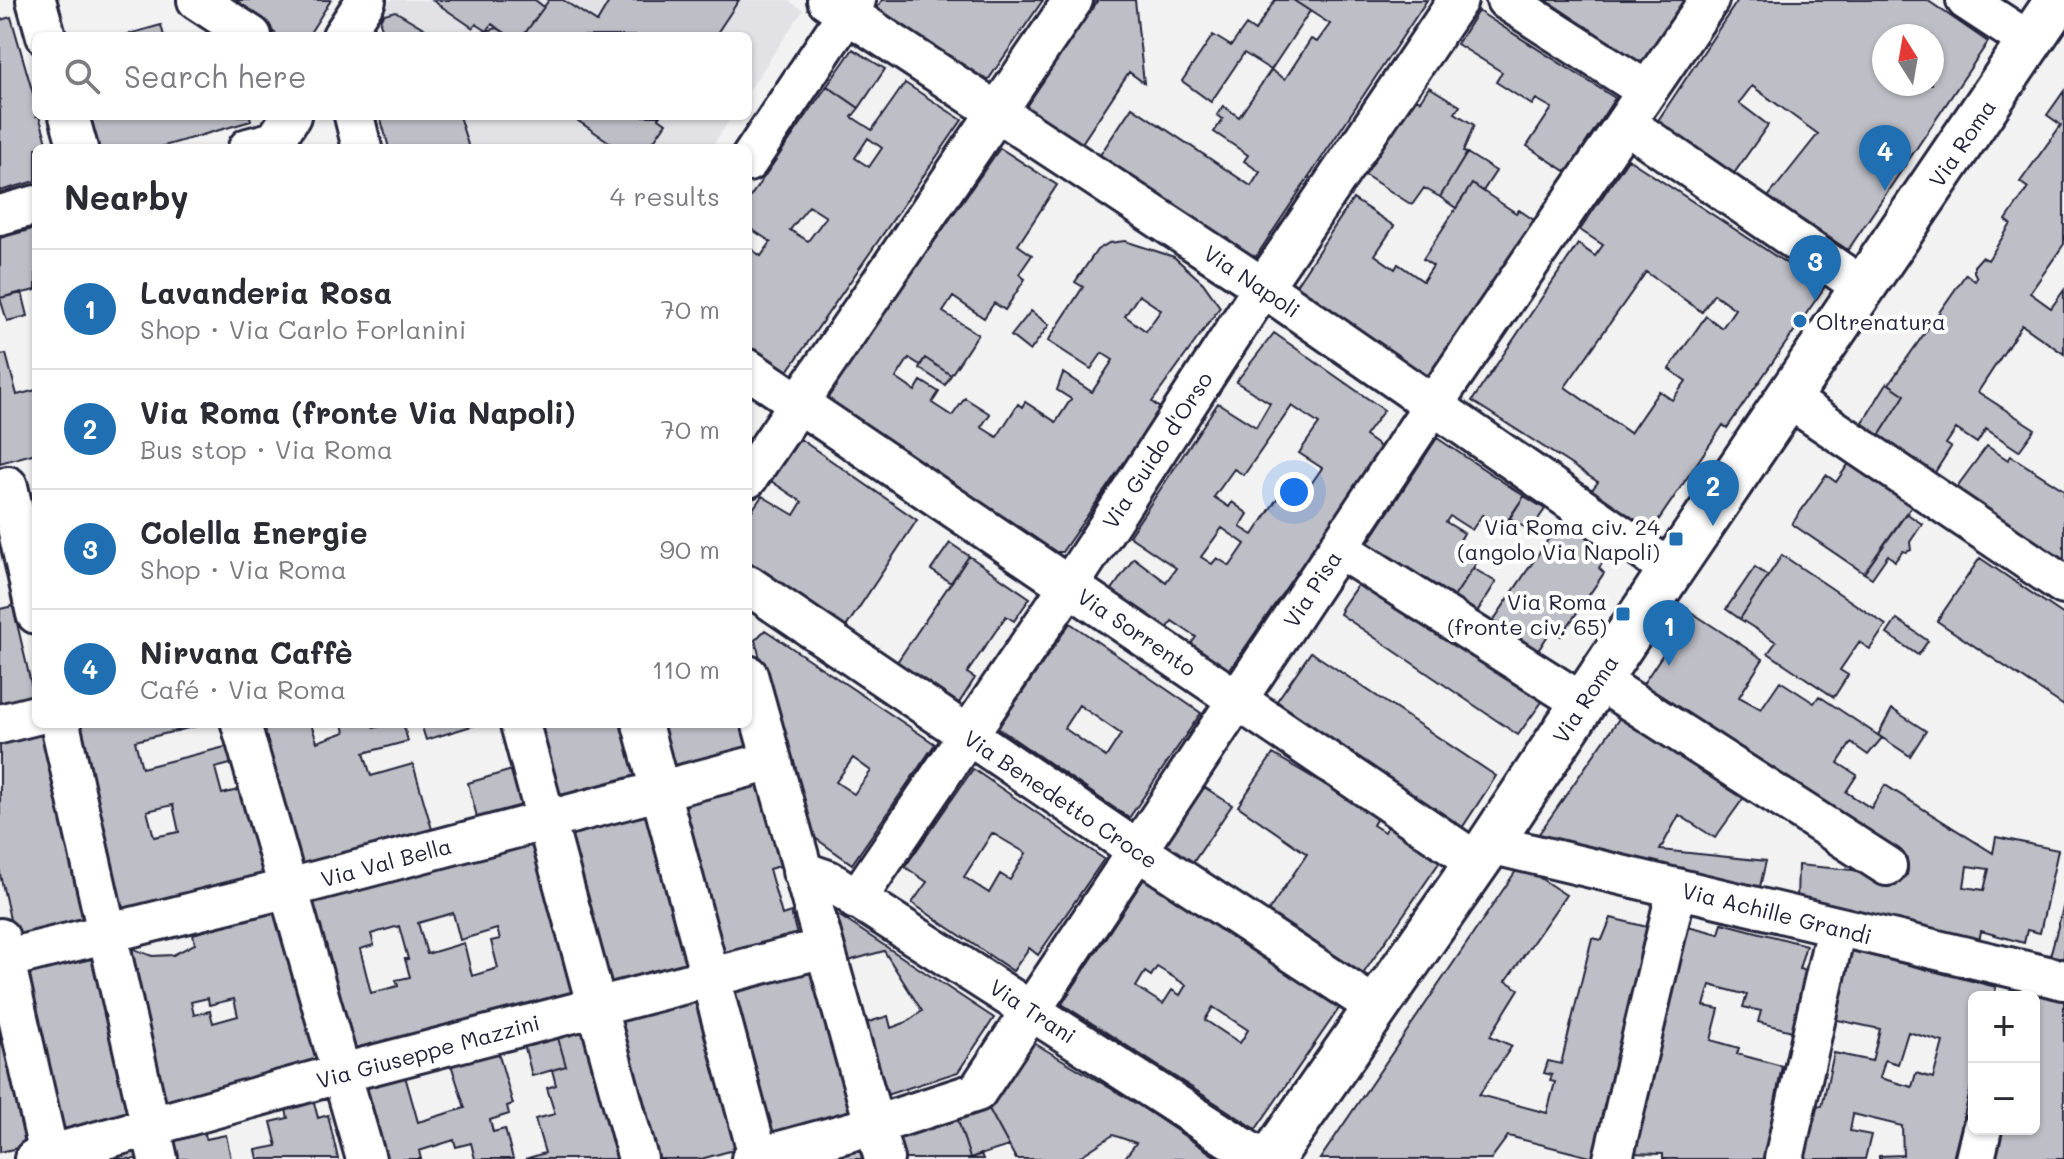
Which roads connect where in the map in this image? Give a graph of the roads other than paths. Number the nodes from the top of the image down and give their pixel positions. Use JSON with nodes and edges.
{"nodes":[{"id":1,"x":36,"y":0,"type":"edge"},
{"id":2,"x":197,"y":0,"type":"edge"},
{"id":3,"x":366,"y":0,"type":"edge"},
{"id":4,"x":1073,"y":0,"type":"edge"},
{"id":5,"x":1458,"y":0,"type":"edge"},
{"id":6,"x":1506,"y":0,"type":"edge"},
{"id":7,"x":1709,"y":0,"type":"edge"},
{"id":8,"x":1966,"y":0,"type":"edge"},
{"id":9,"x":2058,"y":0,"type":"edge"},
{"id":10,"x":843,"y":5,"type":"edge"},
{"id":11,"x":45,"y":32,"type":"edge"},
{"id":12,"x":246,"y":32,"type":"edge"},
{"id":13,"x":345,"y":32,"type":"edge"},
{"id":14,"x":2030,"y":42,"type":"junction"},
{"id":15,"x":1647,"y":91,"type":"junction"},
{"id":16,"x":997,"y":114,"type":"junction"},
{"id":17,"x":70,"y":120,"type":"edge"},
{"id":18,"x":288,"y":120,"type":"edge"},
{"id":19,"x":355,"y":120,"type":"edge"},
{"id":20,"x":1625,"y":123,"type":"junction"},
{"id":21,"x":77,"y":144,"type":"edge"},
{"id":22,"x":263,"y":144,"type":"edge"},
{"id":23,"x":361,"y":144,"type":"edge"},
{"id":24,"x":752,"y":155,"type":"edge"},
{"id":25,"x":32,"y":206,"type":"edge"},
{"id":26,"x":0,"y":215,"type":"edge"},
{"id":27,"x":1263,"y":287,"type":"junction"},
{"id":28,"x":1864,"y":288,"type":"junction"},
{"id":29,"x":752,"y":372,"type":"edge"},
{"id":30,"x":1789,"y":399,"type":"junction"},
{"id":31,"x":798,"y":401,"type":"junction"},
{"id":32,"x":1433,"y":405,"type":"junction"},
{"id":33,"x":752,"y":472,"type":"edge"},
{"id":34,"x":15,"y":484,"type":"edge"},
{"id":35,"x":1338,"y":548,"type":"junction"},
{"id":36,"x":1671,"y":570,"type":"junction"},
{"id":37,"x":2064,"y":585,"type":"edge"},
{"id":38,"x":1069,"y":586,"type":"junction"},
{"id":39,"x":752,"y":588,"type":"edge"},
{"id":40,"x":32,"y":589,"type":"edge"},
{"id":41,"x":752,"y":689,"type":"edge"},
{"id":42,"x":1591,"y":692,"type":"junction"},
{"id":43,"x":1238,"y":701,"type":"junction"},
{"id":44,"x":32,"y":716,"type":"edge"},
{"id":45,"x":0,"y":724,"type":"edge"},
{"id":46,"x":61,"y":728,"type":"edge"},
{"id":47,"x":242,"y":728,"type":"edge"},
{"id":48,"x":521,"y":728,"type":"edge"},
{"id":49,"x":643,"y":728,"type":"edge"},
{"id":50,"x":967,"y":735,"type":"junction"},
{"id":51,"x":772,"y":761,"type":"junction"},
{"id":52,"x":659,"y":789,"type":"junction"},
{"id":53,"x":546,"y":820,"type":"junction"},
{"id":54,"x":1137,"y":850,"type":"junction"},
{"id":55,"x":1483,"y":853,"type":"junction"},
{"id":56,"x":1887,"y":866,"type":"dead end"},
{"id":57,"x":802,"y":871,"type":"junction"},
{"id":58,"x":289,"y":888,"type":"junction"},
{"id":59,"x":1677,"y":888,"type":"junction"},
{"id":60,"x":856,"y":900,"type":"junction"},
{"id":61,"x":1836,"y":928,"type":"junction"},
{"id":62,"x":107,"y":934,"type":"junction"},
{"id":63,"x":824,"y":948,"type":"junction"},
{"id":64,"x":2,"y":953,"type":"edge"},
{"id":65,"x":708,"y":977,"type":"junction"},
{"id":66,"x":2064,"y":980,"type":"edge"},
{"id":67,"x":2015,"y":983,"type":"edge"},
{"id":68,"x":595,"y":1007,"type":"junction"},
{"id":69,"x":1377,"y":1008,"type":"junction"},
{"id":70,"x":1032,"y":1009,"type":"junction"},
{"id":71,"x":342,"y":1073,"type":"junction"},
{"id":72,"x":1981,"y":1135,"type":"edge"},
{"id":73,"x":880,"y":1142,"type":"edge"},
{"id":74,"x":154,"y":1143,"type":"edge"},
{"id":75,"x":44,"y":1158,"type":"edge"},
{"id":76,"x":756,"y":1158,"type":"edge"},
{"id":77,"x":366,"y":1159,"type":"edge"},
{"id":78,"x":638,"y":1159,"type":"edge"},
{"id":79,"x":1261,"y":1159,"type":"edge"},
{"id":80,"x":1271,"y":1159,"type":"edge"},
{"id":81,"x":1613,"y":1159,"type":"edge"},
{"id":82,"x":1784,"y":1159,"type":"edge"},
{"id":83,"x":1975,"y":1159,"type":"edge"}],
"edges":[{"from":1,"to":11,"type":"street"},
{"from":2,"to":12,"type":"street"},
{"from":3,"to":13,"type":"street"},
{"from":4,"to":16,"type":"street"},
{"from":5,"to":27,"type":"street","name":"Via Guido d'Orso"},
{"from":6,"to":15,"type":"street"},
{"from":7,"to":15,"type":"street","name":"Via Pisa"},
{"from":8,"to":14,"type":"street"},
{"from":9,"to":14,"type":"street","name":"Via Roma"},
{"from":10,"to":16,"type":"street","name":"Via Napoli"},
{"from":10,"to":24,"type":"street"},
{"from":14,"to":28,"type":"street","name":"Via Roma"},
{"from":15,"to":20,"type":"street","name":"Via Pisa"},
{"from":16,"to":27,"type":"street","name":"Via Napoli"},
{"from":16,"to":31,"type":"street"},
{"from":17,"to":21,"type":"street"},
{"from":18,"to":22,"type":"street"},
{"from":19,"to":23,"type":"street"},
{"from":20,"to":28,"type":"street"},
{"from":20,"to":32,"type":"street","name":"Via Pisa"},
{"from":25,"to":26,"type":"street"},
{"from":27,"to":32,"type":"street","name":"Via Napoli"},
{"from":27,"to":38,"type":"street","name":"Via Guido d'Orso"},
{"from":28,"to":30,"type":"street","name":"Via Roma"},
{"from":29,"to":31,"type":"street","name":"Via Sorrento"},
{"from":30,"to":36,"type":"street","name":"Via Roma"},
{"from":30,"to":37,"type":"street"},
{"from":31,"to":33,"type":"street"},
{"from":31,"to":38,"type":"street","name":"Via Sorrento"},
{"from":32,"to":35,"type":"street","name":"Via Pisa"},
{"from":32,"to":36,"type":"street","name":"Via Napoli"},
{"from":34,"to":40,"type":"street"},
{"from":35,"to":42,"type":"street"},
{"from":35,"to":43,"type":"street","name":"Via Pisa"},
{"from":36,"to":42,"type":"street","name":"Via Roma"},
{"from":38,"to":43,"type":"street","name":"Via Sorrento"},
{"from":38,"to":50,"type":"street","name":"Via Guido d'Orso"},
{"from":39,"to":50,"type":"street","name":"Via Benedetto Croce"},
{"from":41,"to":51,"type":"street"},
{"from":42,"to":55,"type":"street","name":"Via Roma"},
{"from":42,"to":56,"type":"street"},
{"from":43,"to":54,"type":"street","name":"Via Pisa"},
{"from":43,"to":55,"type":"street","name":"Via Sorrento"},
{"from":44,"to":45,"type":"street"},
{"from":46,"to":62,"type":"street"},
{"from":47,"to":58,"type":"street"},
{"from":48,"to":53,"type":"street"},
{"from":49,"to":52,"type":"street"},
{"from":50,"to":54,"type":"street","name":"Via Benedetto Croce"},
{"from":50,"to":60,"type":"street","name":"Via Guido d'Orso"},
{"from":51,"to":52,"type":"street","name":"Via Val Bella"},
{"from":51,"to":57,"type":"street"},
{"from":52,"to":53,"type":"street","name":"Via Val Bella"},
{"from":52,"to":65,"type":"street"},
{"from":53,"to":58,"type":"street","name":"Via Val Bella"},
{"from":53,"to":68,"type":"street"},
{"from":54,"to":69,"type":"street","name":"Via Benedetto Croce"},
{"from":54,"to":70,"type":"street","name":"Via Pisa"},
{"from":55,"to":59,"type":"street","name":"Via Achille Grandi"},
{"from":55,"to":69,"type":"street","name":"Via Roma"},
{"from":57,"to":60,"type":"street","name":"Via Trani"},
{"from":57,"to":63,"type":"street"},
{"from":58,"to":62,"type":"street","name":"Via Val Bella"},
{"from":58,"to":71,"type":"street"},
{"from":59,"to":61,"type":"street","name":"Via Achille Grandi"},
{"from":59,"to":81,"type":"street"},
{"from":60,"to":70,"type":"street","name":"Via Trani"},
{"from":61,"to":67,"type":"street","name":"Via Achille Grandi"},
{"from":61,"to":82,"type":"street"},
{"from":62,"to":64,"type":"street","name":"Via Val Bella"},
{"from":62,"to":74,"type":"street"},
{"from":63,"to":65,"type":"street","name":"Via Giuseppe Mazzini"},
{"from":63,"to":73,"type":"street"},
{"from":64,"to":75,"type":"street"},
{"from":65,"to":68,"type":"street","name":"Via Giuseppe Mazzini"},
{"from":65,"to":76,"type":"street"},
{"from":66,"to":67,"type":"street","name":"Via Achille Grandi"},
{"from":68,"to":71,"type":"street","name":"Via Giuseppe Mazzini"},
{"from":68,"to":78,"type":"street"},
{"from":69,"to":80,"type":"street","name":"Via Roma"},
{"from":70,"to":73,"type":"street","name":"Via Pisa"},
{"from":70,"to":79,"type":"street","name":"Via Trani"},
{"from":71,"to":74,"type":"street","name":"Via Giuseppe Mazzini"},
{"from":71,"to":77,"type":"street"},
{"from":72,"to":83,"type":"street"},
{"from":73,"to":76,"type":"street","name":"Via Pisa"},
{"from":74,"to":75,"type":"street","name":"Via Giuseppe Mazzini"}]}
